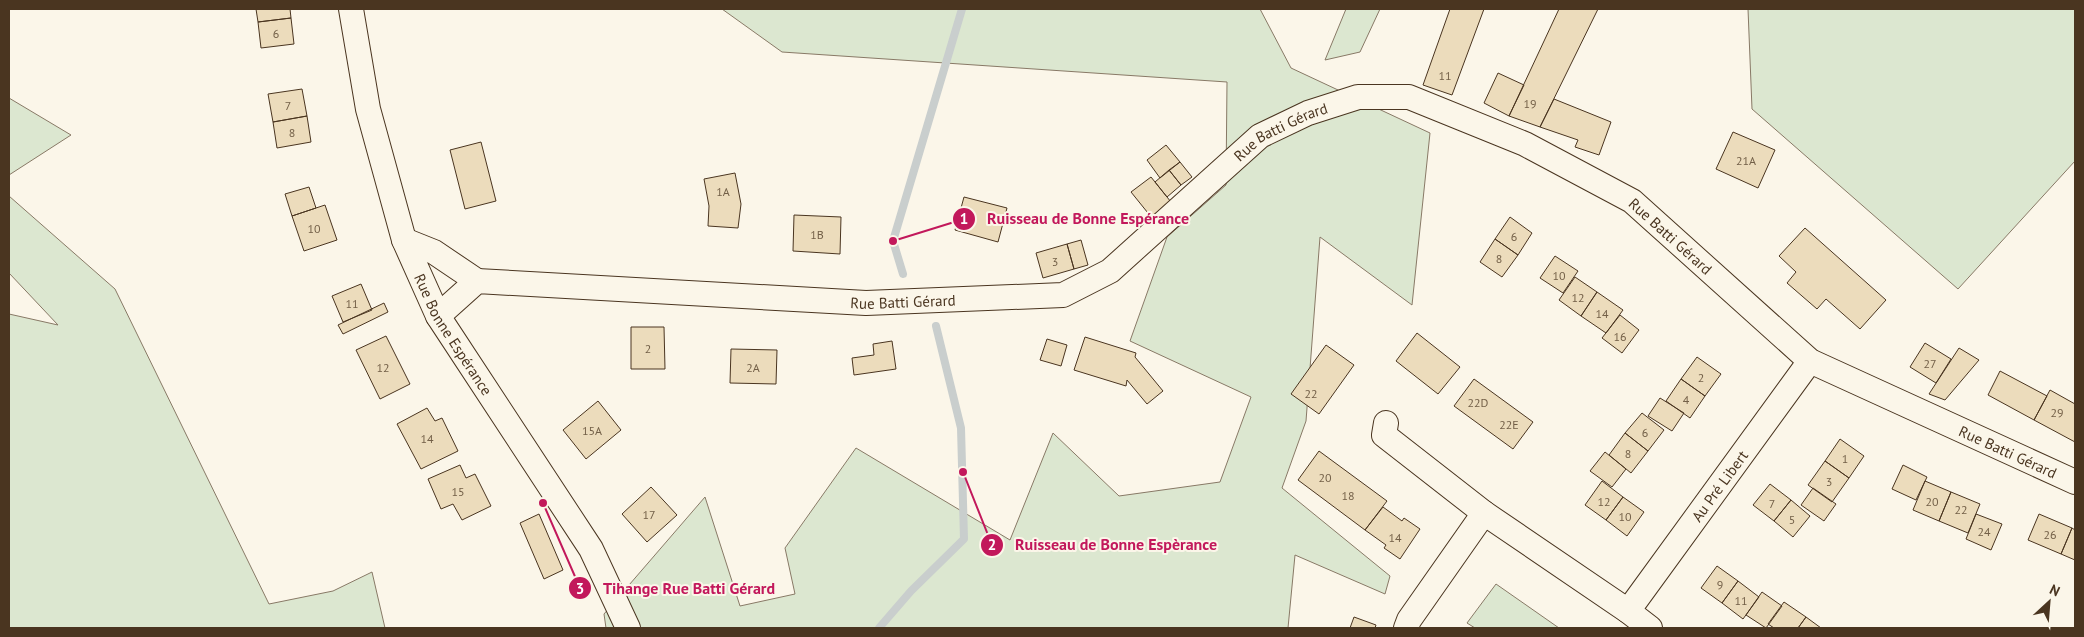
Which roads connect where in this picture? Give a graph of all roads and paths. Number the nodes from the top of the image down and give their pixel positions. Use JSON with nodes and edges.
{"nodes":[{"id":1,"x":351,"y":9,"type":"edge"},
{"id":2,"x":404,"y":240,"type":"junction"},
{"id":3,"x":477,"y":281,"type":"junction"},
{"id":4,"x":438,"y":316,"type":"junction"},
{"id":5,"x":1810,"y":362,"type":"junction"},
{"id":6,"x":1386,"y":423,"type":"dead end"},
{"id":7,"x":2075,"y":482,"type":"edge"},
{"id":8,"x":1484,"y":513,"type":"junction"},
{"id":9,"x":1628,"y":611,"type":"junction"},
{"id":10,"x":628,"y":628,"type":"edge"},
{"id":11,"x":1406,"y":628,"type":"edge"},
{"id":12,"x":1650,"y":628,"type":"edge"}],
"edges":[{"from":1,"to":2,"type":"street","name":"Rue Bonne Espérance"},
{"from":2,"to":3,"type":"street"},
{"from":2,"to":4,"type":"street","name":"Rue Bonne Espérance"},
{"from":3,"to":4,"type":"street"},
{"from":3,"to":5,"type":"street","name":"Rue Batti Gérard"},
{"from":4,"to":10,"type":"street","name":"Rue Bonne Espérance"},
{"from":5,"to":7,"type":"street","name":"Rue Batti Gérard"},
{"from":5,"to":9,"type":"street","name":"Au Pré Libert"},
{"from":6,"to":8,"type":"street"},
{"from":8,"to":9,"type":"street"},
{"from":8,"to":11,"type":"street"},
{"from":9,"to":12,"type":"street"}]}
